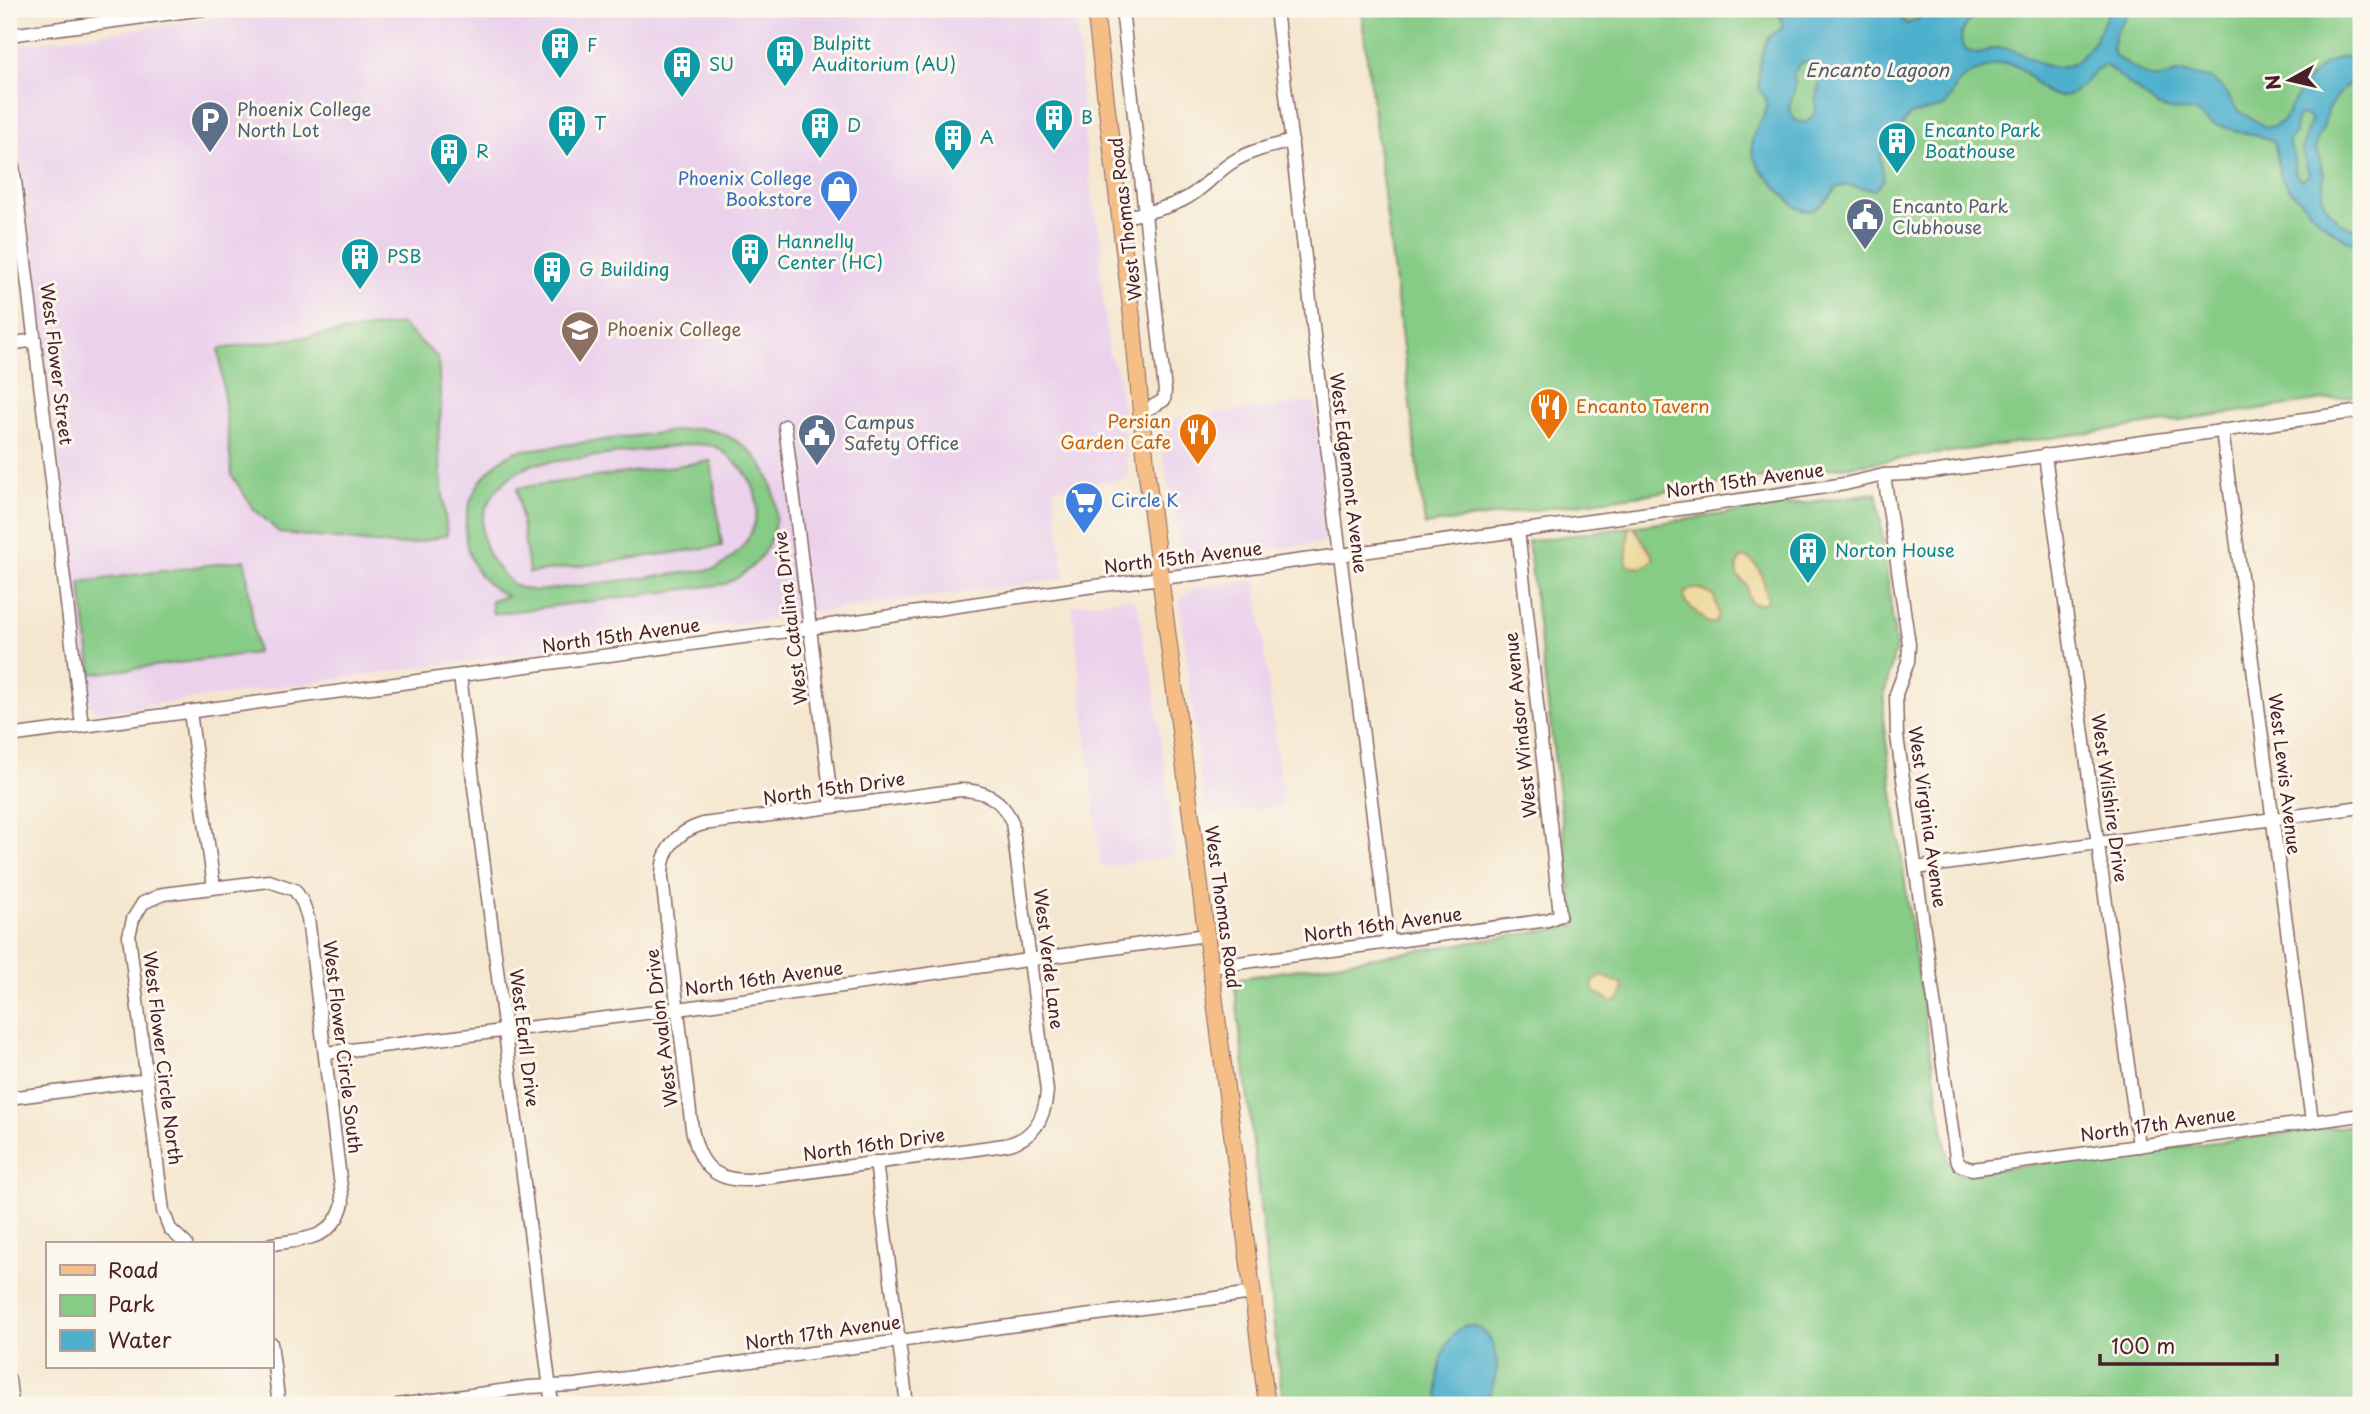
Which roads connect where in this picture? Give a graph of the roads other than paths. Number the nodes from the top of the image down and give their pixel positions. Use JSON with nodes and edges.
{"nodes":[{"id":1,"x":204,"y":9,"type":"edge"},
{"id":2,"x":1095,"y":9,"type":"edge"},
{"id":3,"x":1122,"y":9,"type":"edge"},
{"id":4,"x":1276,"y":9,"type":"edge"},
{"id":5,"x":178,"y":10,"type":"edge"},
{"id":6,"x":9,"y":35,"type":"edge"},
{"id":7,"x":9,"y":132,"type":"edge"},
{"id":8,"x":1292,"y":141,"type":"junction"},
{"id":9,"x":1145,"y":213,"type":"junction"},
{"id":10,"x":1120,"y":218,"type":"junction"},
{"id":11,"x":35,"y":340,"type":"junction"},
{"id":12,"x":9,"y":344,"type":"edge"},
{"id":13,"x":2361,"y":411,"type":"edge"},
{"id":14,"x":1142,"y":413,"type":"junction"},
{"id":15,"x":785,"y":426,"type":"dead end"},
{"id":16,"x":2222,"y":430,"type":"junction"},
{"id":17,"x":2045,"y":455,"type":"junction"},
{"id":18,"x":1884,"y":475,"type":"junction"},
{"id":19,"x":1518,"y":530,"type":"junction"},
{"id":20,"x":1340,"y":555,"type":"junction"},
{"id":21,"x":1161,"y":578,"type":"junction"},
{"id":22,"x":810,"y":628,"type":"junction"},
{"id":23,"x":460,"y":676,"type":"junction"},
{"id":24,"x":190,"y":712,"type":"junction"},
{"id":25,"x":82,"y":725,"type":"junction"},
{"id":26,"x":9,"y":736,"type":"edge"},
{"id":27,"x":1001,"y":804,"type":"joint"},
{"id":28,"x":832,"y":807,"type":"junction"},
{"id":29,"x":2361,"y":807,"type":"edge"},
{"id":30,"x":2272,"y":819,"type":"junction"},
{"id":31,"x":672,"y":842,"type":"joint"},
{"id":32,"x":2098,"y":844,"type":"junction"},
{"id":33,"x":1916,"y":868,"type":"junction"},
{"id":34,"x":214,"y":887,"type":"junction"},
{"id":35,"x":1560,"y":915,"type":"joint"},
{"id":36,"x":1206,"y":934,"type":"junction"},
{"id":37,"x":1389,"y":942,"type":"junction"},
{"id":38,"x":1030,"y":961,"type":"junction"},
{"id":39,"x":1210,"y":967,"type":"junction"},
{"id":40,"x":678,"y":1009,"type":"junction"},
{"id":41,"x":506,"y":1031,"type":"junction"},
{"id":42,"x":326,"y":1054,"type":"junction"},
{"id":43,"x":147,"y":1080,"type":"junction"},
{"id":44,"x":9,"y":1098,"type":"edge"},
{"id":45,"x":2361,"y":1115,"type":"edge"},
{"id":46,"x":1040,"y":1122,"type":"joint"},
{"id":47,"x":2312,"y":1122,"type":"junction"},
{"id":48,"x":2139,"y":1146,"type":"junction"},
{"id":49,"x":876,"y":1162,"type":"junction"},
{"id":50,"x":707,"y":1166,"type":"joint"},
{"id":51,"x":1960,"y":1166,"type":"joint"},
{"id":52,"x":184,"y":1242,"type":"edge"},
{"id":53,"x":273,"y":1244,"type":"edge"},
{"id":54,"x":1253,"y":1293,"type":"junction"},
{"id":55,"x":898,"y":1341,"type":"junction"},
{"id":56,"x":273,"y":1358,"type":"edge"},
{"id":57,"x":9,"y":1379,"type":"edge"},
{"id":58,"x":550,"y":1386,"type":"junction"},
{"id":59,"x":12,"y":1405,"type":"edge"},
{"id":60,"x":279,"y":1405,"type":"edge"},
{"id":61,"x":398,"y":1405,"type":"edge"},
{"id":62,"x":552,"y":1405,"type":"edge"},
{"id":63,"x":907,"y":1405,"type":"edge"},
{"id":64,"x":1267,"y":1405,"type":"edge"}],
"edges":[{"from":1,"to":5,"type":"street"},
{"from":2,"to":10,"type":"main road","name":"West Thomas Road"},
{"from":3,"to":9,"type":"street","name":"West Thomas Road"},
{"from":4,"to":8,"type":"street","name":"West Edgemont Avenue"},
{"from":5,"to":6,"type":"street"},
{"from":7,"to":11,"type":"street","name":"West Flower Street"},
{"from":8,"to":9,"type":"street"},
{"from":8,"to":20,"type":"street","name":"West Edgemont Avenue"},
{"from":9,"to":10,"type":"street"},
{"from":9,"to":14,"type":"street","name":"West Thomas Road"},
{"from":10,"to":14,"type":"main road","name":"West Thomas Road"},
{"from":11,"to":12,"type":"street"},
{"from":11,"to":25,"type":"street","name":"West Flower Street"},
{"from":13,"to":16,"type":"street","name":"North 15th Avenue"},
{"from":14,"to":21,"type":"main road","name":"West Thomas Road"},
{"from":15,"to":22,"type":"street","name":"West Catalina Drive"},
{"from":16,"to":17,"type":"street","name":"North 15th Avenue"},
{"from":16,"to":30,"type":"street","name":"West Lewis Avenue"},
{"from":17,"to":18,"type":"street","name":"North 15th Avenue"},
{"from":17,"to":32,"type":"street","name":"West Wilshire Drive"},
{"from":18,"to":19,"type":"street","name":"North 15th Avenue"},
{"from":18,"to":33,"type":"street","name":"West Virginia Avenue"},
{"from":19,"to":20,"type":"street","name":"North 15th Avenue"},
{"from":19,"to":35,"type":"street","name":"West Windsor Avenue"},
{"from":20,"to":21,"type":"street","name":"North 15th Avenue"},
{"from":20,"to":37,"type":"street","name":"West Edgemont Avenue"},
{"from":21,"to":22,"type":"street","name":"North 15th Avenue"},
{"from":21,"to":36,"type":"main road","name":"West Thomas Road"},
{"from":22,"to":23,"type":"street","name":"North 15th Avenue"},
{"from":22,"to":28,"type":"street","name":"West Catalina Drive"},
{"from":23,"to":24,"type":"street","name":"North 15th Avenue"},
{"from":23,"to":41,"type":"street","name":"West Earll Drive"},
{"from":24,"to":25,"type":"street","name":"North 15th Avenue"},
{"from":24,"to":34,"type":"street"},
{"from":25,"to":26,"type":"street","name":"North 15th Avenue"},
{"from":27,"to":28,"type":"street","name":"North 15th Drive"},
{"from":27,"to":38,"type":"street","name":"West Verde Lane"},
{"from":28,"to":31,"type":"street","name":"North 15th Drive"},
{"from":29,"to":30,"type":"street"},
{"from":30,"to":32,"type":"street"},
{"from":30,"to":47,"type":"street","name":"West Lewis Avenue"},
{"from":31,"to":40,"type":"street","name":"West Avalon Drive"},
{"from":32,"to":33,"type":"street"},
{"from":32,"to":48,"type":"street","name":"West Wilshire Drive"},
{"from":33,"to":51,"type":"street","name":"West Virginia Avenue"},
{"from":34,"to":42,"type":"street","name":"West Flower Circle South"},
{"from":34,"to":43,"type":"street","name":"West Flower Circle North"},
{"from":35,"to":37,"type":"street","name":"North 16th Avenue"},
{"from":36,"to":38,"type":"street","name":"North 16th Avenue"},
{"from":36,"to":39,"type":"main road","name":"West Thomas Road"},
{"from":37,"to":39,"type":"street","name":"North 16th Avenue"},
{"from":38,"to":40,"type":"street","name":"North 16th Avenue"},
{"from":38,"to":46,"type":"street","name":"West Verde Lane"},
{"from":39,"to":54,"type":"main road","name":"West Thomas Road"},
{"from":40,"to":41,"type":"street","name":"North 16th Avenue"},
{"from":40,"to":50,"type":"street","name":"West Avalon Drive"},
{"from":41,"to":42,"type":"street","name":"North 16th Avenue"},
{"from":41,"to":58,"type":"street","name":"West Earll Drive"},
{"from":42,"to":53,"type":"street","name":"West Flower Circle South"},
{"from":43,"to":44,"type":"street"},
{"from":43,"to":52,"type":"street","name":"West Flower Circle North"},
{"from":45,"to":47,"type":"street","name":"North 17th Avenue"},
{"from":46,"to":49,"type":"street","name":"North 16th Drive"},
{"from":47,"to":48,"type":"street","name":"North 17th Avenue"},
{"from":48,"to":51,"type":"street","name":"North 17th Avenue"},
{"from":49,"to":50,"type":"street","name":"North 16th Drive"},
{"from":49,"to":55,"type":"street"},
{"from":54,"to":55,"type":"street","name":"North 17th Avenue"},
{"from":54,"to":64,"type":"main road","name":"West Thomas Road"},
{"from":55,"to":58,"type":"street","name":"North 17th Avenue"},
{"from":55,"to":63,"type":"street"},
{"from":56,"to":60,"type":"street"},
{"from":57,"to":59,"type":"street"},
{"from":58,"to":61,"type":"street","name":"North 17th Avenue"},
{"from":58,"to":62,"type":"street","name":"West Earll Drive"}]}
